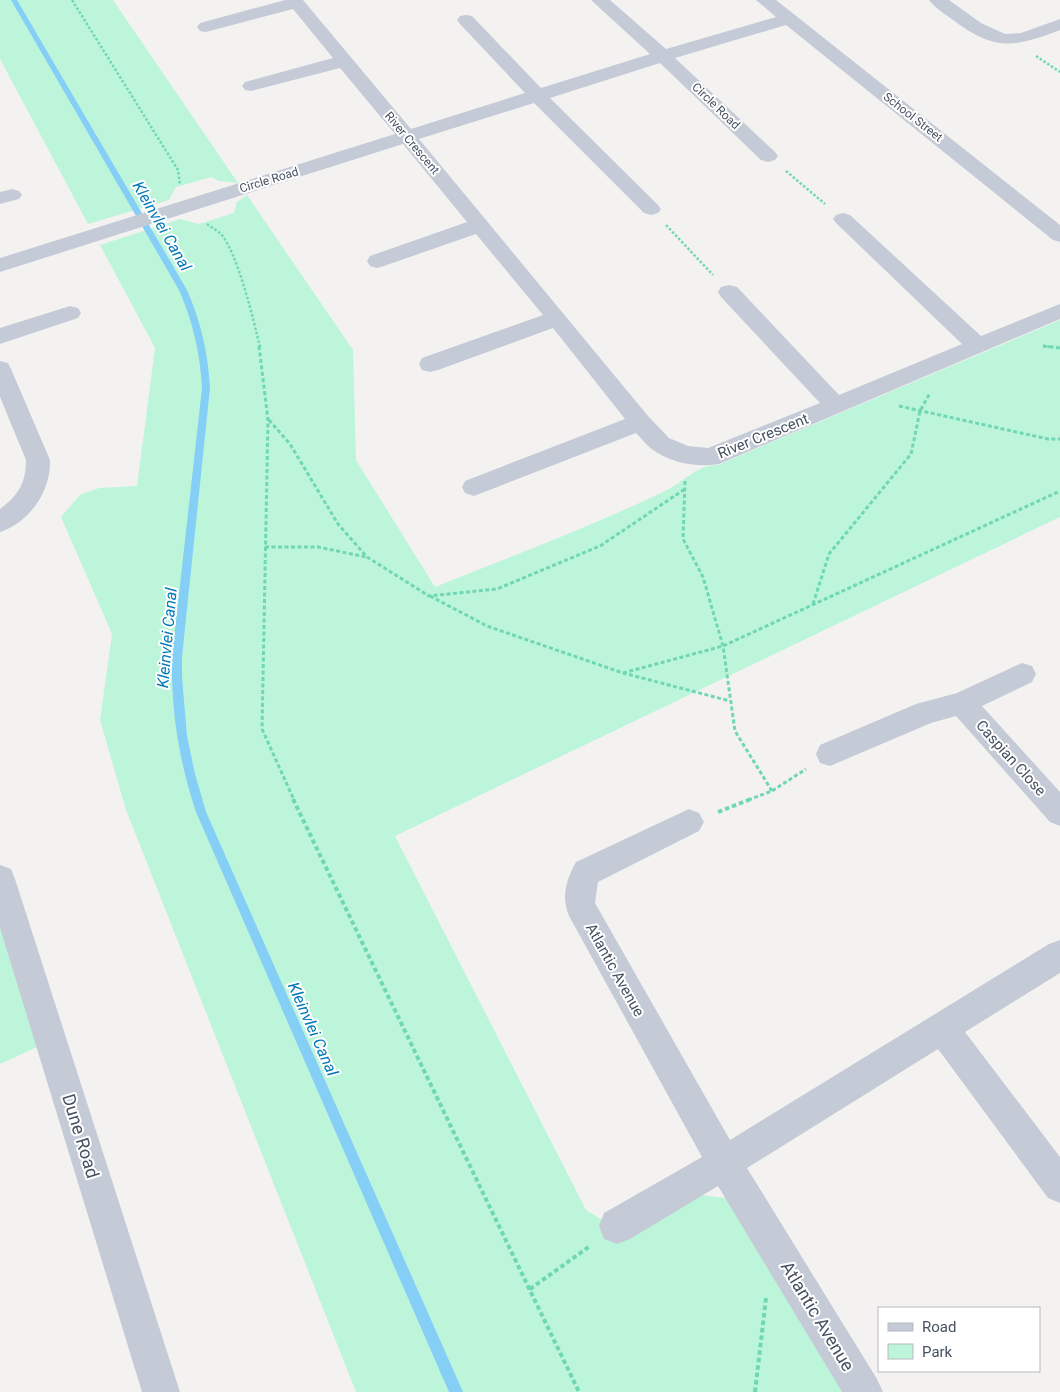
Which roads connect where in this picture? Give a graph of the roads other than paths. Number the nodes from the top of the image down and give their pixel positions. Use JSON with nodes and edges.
{"nodes":[{"id":1,"x":600,"y":0,"type":"edge"},
{"id":2,"x":765,"y":0,"type":"edge"},
{"id":3,"x":938,"y":0,"type":"edge"},
{"id":4,"x":295,"y":1,"type":"edge"},
{"id":5,"x":788,"y":19,"type":"junction"},
{"id":6,"x":466,"y":20,"type":"dead end"},
{"id":7,"x":1060,"y":24,"type":"edge"},
{"id":8,"x":206,"y":27,"type":"dead end"},
{"id":9,"x":663,"y":56,"type":"junction"},
{"id":10,"x":344,"y":61,"type":"junction"},
{"id":11,"x":251,"y":86,"type":"dead end"},
{"id":12,"x":538,"y":96,"type":"junction"},
{"id":13,"x":407,"y":137,"type":"junction"},
{"id":14,"x":768,"y":156,"type":"road end"},
{"id":15,"x":651,"y":209,"type":"road end"},
{"id":16,"x":843,"y":219,"type":"road end"},
{"id":17,"x":480,"y":225,"type":"junction"},
{"id":18,"x":1060,"y":235,"type":"edge"},
{"id":19,"x":377,"y":261,"type":"dead end"},
{"id":20,"x":0,"y":265,"type":"edge"},
{"id":21,"x":729,"y":292,"type":"road end"},
{"id":22,"x":1060,"y":311,"type":"edge"},
{"id":23,"x":70,"y":313,"type":"dead end"},
{"id":24,"x":557,"y":318,"type":"junction"},
{"id":25,"x":0,"y":336,"type":"edge"},
{"id":26,"x":978,"y":346,"type":"junction"},
{"id":27,"x":430,"y":364,"type":"dead end"},
{"id":28,"x":0,"y":369,"type":"edge"},
{"id":29,"x":836,"y":406,"type":"junction"},
{"id":30,"x":640,"y":422,"type":"junction"},
{"id":31,"x":474,"y":487,"type":"dead end"},
{"id":32,"x":0,"y":522,"type":"edge"},
{"id":33,"x":1022,"y":674,"type":"dead end"},
{"id":34,"x":962,"y":703,"type":"junction"},
{"id":35,"x":830,"y":754,"type":"road end"},
{"id":36,"x":1060,"y":813,"type":"edge"},
{"id":37,"x":689,"y":822,"type":"road end"},
{"id":38,"x":0,"y":879,"type":"edge"},
{"id":39,"x":1060,"y":955,"type":"edge"},
{"id":40,"x":943,"y":1029,"type":"junction"},
{"id":41,"x":724,"y":1163,"type":"junction"},
{"id":42,"x":1060,"y":1186,"type":"edge"},
{"id":43,"x":617,"y":1226,"type":"road end"},
{"id":44,"x":151,"y":1388,"type":"edge"},
{"id":45,"x":864,"y":1392,"type":"edge"}],
"edges":[{"from":1,"to":9,"type":"street","name":"Circle Road"},
{"from":2,"to":5,"type":"street","name":"School Street"},
{"from":3,"to":7,"type":"street"},
{"from":4,"to":8,"type":"street","name":"River Crescent"},
{"from":4,"to":10,"type":"street","name":"River Crescent"},
{"from":5,"to":9,"type":"street","name":"Circle Road"},
{"from":5,"to":18,"type":"street","name":"School Street"},
{"from":6,"to":12,"type":"street"},
{"from":9,"to":12,"type":"street","name":"Circle Road"},
{"from":9,"to":14,"type":"street","name":"Circle Road"},
{"from":10,"to":11,"type":"street"},
{"from":10,"to":13,"type":"street","name":"River Crescent"},
{"from":12,"to":13,"type":"street","name":"Circle Road"},
{"from":12,"to":15,"type":"street"},
{"from":13,"to":17,"type":"street","name":"River Crescent"},
{"from":13,"to":20,"type":"street","name":"Circle Road"},
{"from":16,"to":26,"type":"street"},
{"from":17,"to":19,"type":"street"},
{"from":17,"to":24,"type":"street","name":"River Crescent"},
{"from":21,"to":29,"type":"street"},
{"from":22,"to":26,"type":"street","name":"River Crescent"},
{"from":23,"to":25,"type":"street"},
{"from":24,"to":27,"type":"street"},
{"from":24,"to":30,"type":"street","name":"River Crescent"},
{"from":26,"to":29,"type":"street","name":"River Crescent"},
{"from":28,"to":32,"type":"street"},
{"from":29,"to":30,"type":"street","name":"River Crescent"},
{"from":30,"to":31,"type":"street"},
{"from":33,"to":34,"type":"street"},
{"from":34,"to":35,"type":"street"},
{"from":34,"to":36,"type":"street","name":"Caspian Close"},
{"from":37,"to":41,"type":"street","name":"Atlantic Avenue"},
{"from":38,"to":44,"type":"street","name":"Dune Road"},
{"from":39,"to":40,"type":"street"},
{"from":40,"to":41,"type":"street"},
{"from":40,"to":42,"type":"street"},
{"from":41,"to":43,"type":"street"},
{"from":41,"to":45,"type":"street","name":"Atlantic Avenue"}]}
